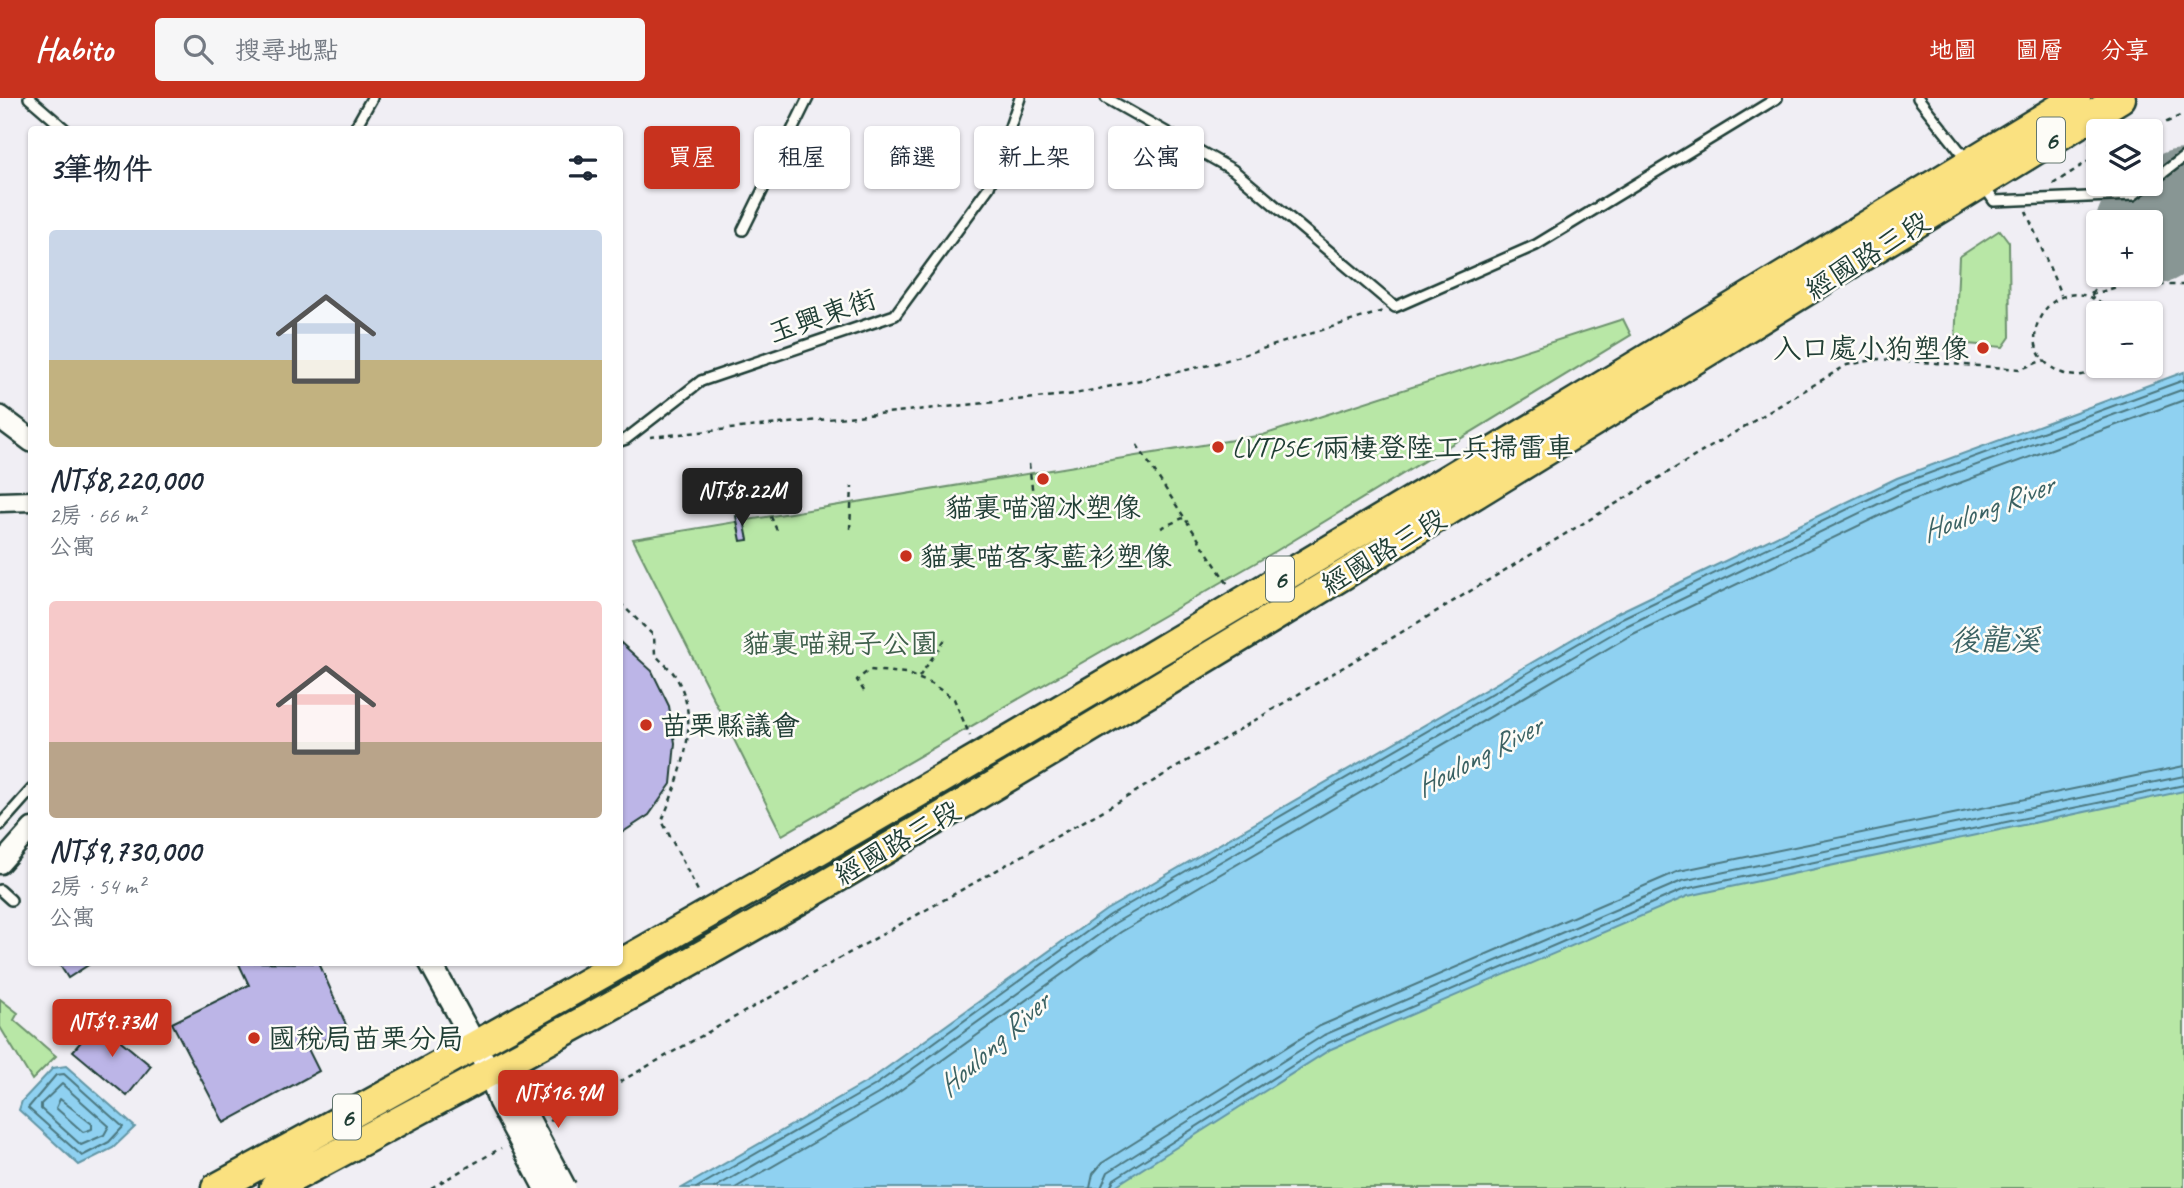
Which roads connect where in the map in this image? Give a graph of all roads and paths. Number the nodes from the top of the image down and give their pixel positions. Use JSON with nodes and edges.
{"nodes":[{"id":1,"x":29,"y":98,"type":"edge"},
{"id":2,"x":372,"y":98,"type":"edge"},
{"id":3,"x":808,"y":98,"type":"edge"},
{"id":4,"x":1020,"y":98,"type":"edge"},
{"id":5,"x":1106,"y":98,"type":"edge"},
{"id":6,"x":1777,"y":98,"type":"edge"},
{"id":7,"x":1918,"y":98,"type":"edge"},
{"id":8,"x":2076,"y":98,"type":"edge"},
{"id":9,"x":2121,"y":98,"type":"edge"},
{"id":10,"x":2184,"y":114,"type":"edge"},
{"id":11,"x":2163,"y":124,"type":"edge"},
{"id":12,"x":61,"y":126,"type":"edge"},
{"id":13,"x":356,"y":126,"type":"edge"},
{"id":14,"x":2184,"y":158,"type":"edge"},
{"id":15,"x":2086,"y":163,"type":"edge"},
{"id":16,"x":1975,"y":173,"type":"junction"},
{"id":17,"x":2163,"y":173,"type":"edge"},
{"id":18,"x":2100,"y":196,"type":"edge"},
{"id":19,"x":2020,"y":198,"type":"junction"},
{"id":20,"x":2033,"y":198,"type":"junction"},
{"id":21,"x":743,"y":230,"type":"dead end"},
{"id":22,"x":2184,"y":285,"type":"edge"},
{"id":23,"x":2097,"y":287,"type":"edge"},
{"id":24,"x":2089,"y":296,"type":"junction"},
{"id":25,"x":2061,"y":297,"type":"junction"},
{"id":26,"x":2099,"y":301,"type":"edge"},
{"id":27,"x":1395,"y":307,"type":"junction"},
{"id":28,"x":2044,"y":360,"type":"junction"},
{"id":29,"x":2086,"y":374,"type":"edge"},
{"id":30,"x":0,"y":417,"type":"edge"},
{"id":31,"x":28,"y":439,"type":"edge"},
{"id":32,"x":623,"y":440,"type":"edge"},
{"id":33,"x":1137,"y":445,"type":"dead end"},
{"id":34,"x":1029,"y":464,"type":"dead end"},
{"id":35,"x":852,"y":486,"type":"dead end"},
{"id":36,"x":763,"y":498,"type":"dead end"},
{"id":37,"x":28,"y":501,"type":"edge"},
{"id":38,"x":0,"y":502,"type":"edge"},
{"id":39,"x":1035,"y":511,"type":"dead end"},
{"id":40,"x":1185,"y":517,"type":"junction"},
{"id":41,"x":1161,"y":528,"type":"dead end"},
{"id":42,"x":850,"y":529,"type":"dead end"},
{"id":43,"x":778,"y":533,"type":"dead end"},
{"id":44,"x":1230,"y":587,"type":"dead end"},
{"id":45,"x":623,"y":606,"type":"edge"},
{"id":46,"x":946,"y":638,"type":"dead end"},
{"id":47,"x":919,"y":677,"type":"junction"},
{"id":48,"x":864,"y":691,"type":"dead end"},
{"id":49,"x":972,"y":739,"type":"dead end"},
{"id":50,"x":28,"y":794,"type":"edge"},
{"id":51,"x":0,"y":825,"type":"edge"},
{"id":52,"x":28,"y":832,"type":"edge"},
{"id":53,"x":0,"y":864,"type":"edge"},
{"id":54,"x":0,"y":890,"type":"edge"},
{"id":55,"x":701,"y":896,"type":"dead end"},
{"id":56,"x":11,"y":900,"type":"dead end"},
{"id":57,"x":623,"y":963,"type":"edge"},
{"id":58,"x":432,"y":966,"type":"edge"},
{"id":59,"x":618,"y":966,"type":"edge"},
{"id":60,"x":476,"y":1045,"type":"junction"},
{"id":61,"x":490,"y":1072,"type":"junction"},
{"id":62,"x":506,"y":1097,"type":"junction"},
{"id":63,"x":539,"y":1127,"type":"dead end"},
{"id":64,"x":503,"y":1148,"type":"dead end"},
{"id":65,"x":216,"y":1188,"type":"edge"},
{"id":66,"x":274,"y":1188,"type":"edge"},
{"id":67,"x":431,"y":1188,"type":"edge"},
{"id":68,"x":545,"y":1188,"type":"edge"},
{"id":69,"x":565,"y":1188,"type":"edge"}],
"edges":[{"from":1,"to":12,"type":"lane"},
{"from":2,"to":13,"type":"lane"},
{"from":3,"to":21,"type":"lane"},
{"from":4,"to":32,"type":"lane","name":"玉興東街"},
{"from":5,"to":27,"type":"lane"},
{"from":6,"to":27,"type":"lane"},
{"from":7,"to":16,"type":"lane"},
{"from":8,"to":16,"type":"main road","name":"經國路三段","number":"6"},
{"from":9,"to":16,"type":"main road","name":"經國路三段","number":"6"},
{"from":10,"to":11,"type":"path"},
{"from":14,"to":17,"type":"lane"},
{"from":15,"to":20,"type":"path"},
{"from":16,"to":19,"type":"lane"},
{"from":16,"to":57,"type":"main road","name":"經國路三段","number":"6"},
{"from":16,"to":61,"type":"main road","name":"經國路三段","number":"6"},
{"from":18,"to":20,"type":"lane"},
{"from":19,"to":20,"type":"lane"},
{"from":19,"to":25,"type":"path"},
{"from":22,"to":24,"type":"path"},
{"from":23,"to":24,"type":"path"},
{"from":24,"to":25,"type":"path"},
{"from":24,"to":26,"type":"path"},
{"from":25,"to":28,"type":"path"},
{"from":27,"to":32,"type":"path"},
{"from":28,"to":29,"type":"path"},
{"from":28,"to":63,"type":"path"},
{"from":30,"to":31,"type":"street"},
{"from":33,"to":40,"type":"path"},
{"from":34,"to":39,"type":"path"},
{"from":35,"to":42,"type":"path"},
{"from":36,"to":43,"type":"path"},
{"from":37,"to":38,"type":"street"},
{"from":40,"to":41,"type":"path"},
{"from":40,"to":44,"type":"path"},
{"from":45,"to":55,"type":"path"},
{"from":46,"to":47,"type":"path"},
{"from":47,"to":48,"type":"path"},
{"from":47,"to":49,"type":"path"},
{"from":50,"to":51,"type":"lane"},
{"from":52,"to":53,"type":"street"},
{"from":54,"to":56,"type":"lane"},
{"from":58,"to":60,"type":"street"},
{"from":59,"to":60,"type":"main road","name":"經國路三段","number":"6"},
{"from":60,"to":61,"type":"street"},
{"from":60,"to":65,"type":"main road","number":"6"},
{"from":61,"to":62,"type":"street"},
{"from":61,"to":66,"type":"main road","number":"6"},
{"from":62,"to":68,"type":"street","bridge":true},
{"from":62,"to":69,"type":"street","bridge":true},
{"from":64,"to":67,"type":"path"}]}
